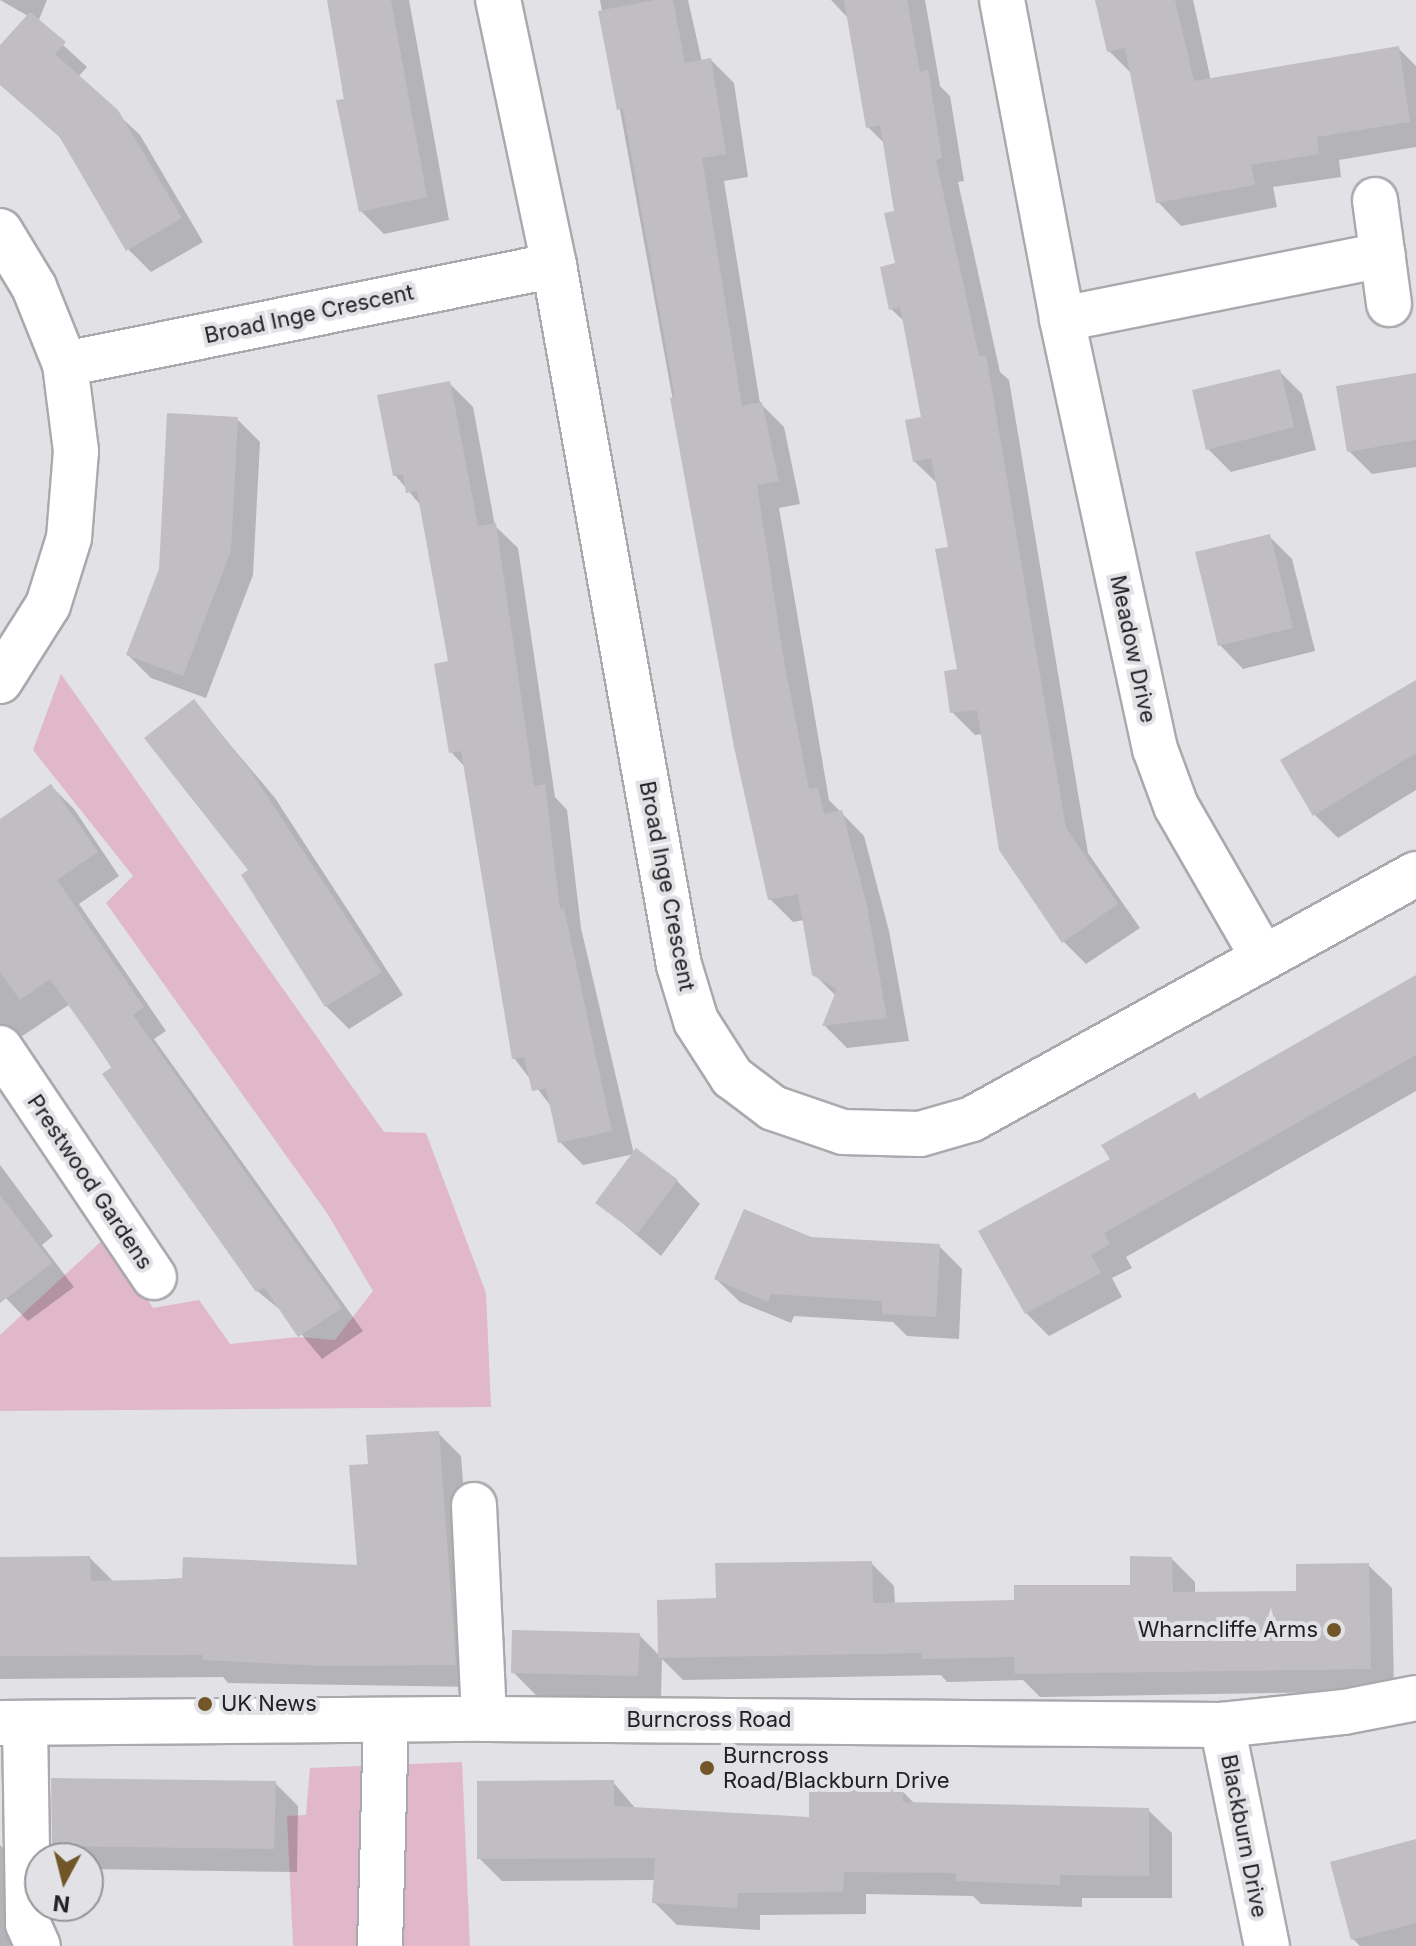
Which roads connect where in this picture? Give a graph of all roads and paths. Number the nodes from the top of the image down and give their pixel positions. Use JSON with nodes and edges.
{"nodes":[{"id":1,"x":498,"y":0,"type":"edge"},
{"id":2,"x":1002,"y":0,"type":"edge"},
{"id":3,"x":1375,"y":200,"type":"dead end"},
{"id":4,"x":0,"y":231,"type":"edge"},
{"id":5,"x":1383,"y":255,"type":"junction"},
{"id":6,"x":554,"y":265,"type":"junction"},
{"id":7,"x":1389,"y":304,"type":"dead end"},
{"id":8,"x":1062,"y":319,"type":"junction"},
{"id":9,"x":65,"y":364,"type":"junction"},
{"id":10,"x":0,"y":681,"type":"edge"},
{"id":11,"x":1416,"y":874,"type":"edge"},
{"id":12,"x":1263,"y":957,"type":"junction"},
{"id":13,"x":0,"y":1048,"type":"edge"},
{"id":14,"x":154,"y":1277,"type":"dead end"},
{"id":15,"x":474,"y":1505,"type":"dead end"},
{"id":16,"x":1416,"y":1698,"type":"edge"},
{"id":17,"x":484,"y":1719,"type":"junction"},
{"id":18,"x":386,"y":1722,"type":"junction"},
{"id":19,"x":12,"y":1723,"type":"edge"},
{"id":20,"x":1222,"y":1725,"type":"junction"},
{"id":21,"x":38,"y":1946,"type":"edge"},
{"id":22,"x":380,"y":1946,"type":"edge"},
{"id":23,"x":1267,"y":1946,"type":"edge"}],
"edges":[{"from":1,"to":6,"type":"street","name":"Broad Inge Crescent"},
{"from":2,"to":8,"type":"street","name":"Meadow Drive"},
{"from":3,"to":5,"type":"street"},
{"from":4,"to":9,"type":"street"},
{"from":5,"to":7,"type":"street"},
{"from":5,"to":8,"type":"street"},
{"from":6,"to":9,"type":"street","name":"Broad Inge Crescent"},
{"from":6,"to":12,"type":"street","name":"Broad Inge Crescent"},
{"from":8,"to":12,"type":"street","name":"Meadow Drive"},
{"from":9,"to":10,"type":"street"},
{"from":11,"to":12,"type":"street","name":"Broad Inge Crescent"},
{"from":13,"to":14,"type":"street","name":"Prestwood Gardens"},
{"from":15,"to":17,"type":"street"},
{"from":16,"to":20,"type":"street","name":"Burncross Road"},
{"from":17,"to":18,"type":"street","name":"Burncross Road"},
{"from":17,"to":20,"type":"street","name":"Burncross Road"},
{"from":18,"to":19,"type":"street","name":"Burncross Road"},
{"from":18,"to":22,"type":"street"},
{"from":19,"to":21,"type":"street"},
{"from":20,"to":23,"type":"street","name":"Blackburn Drive"}]}
